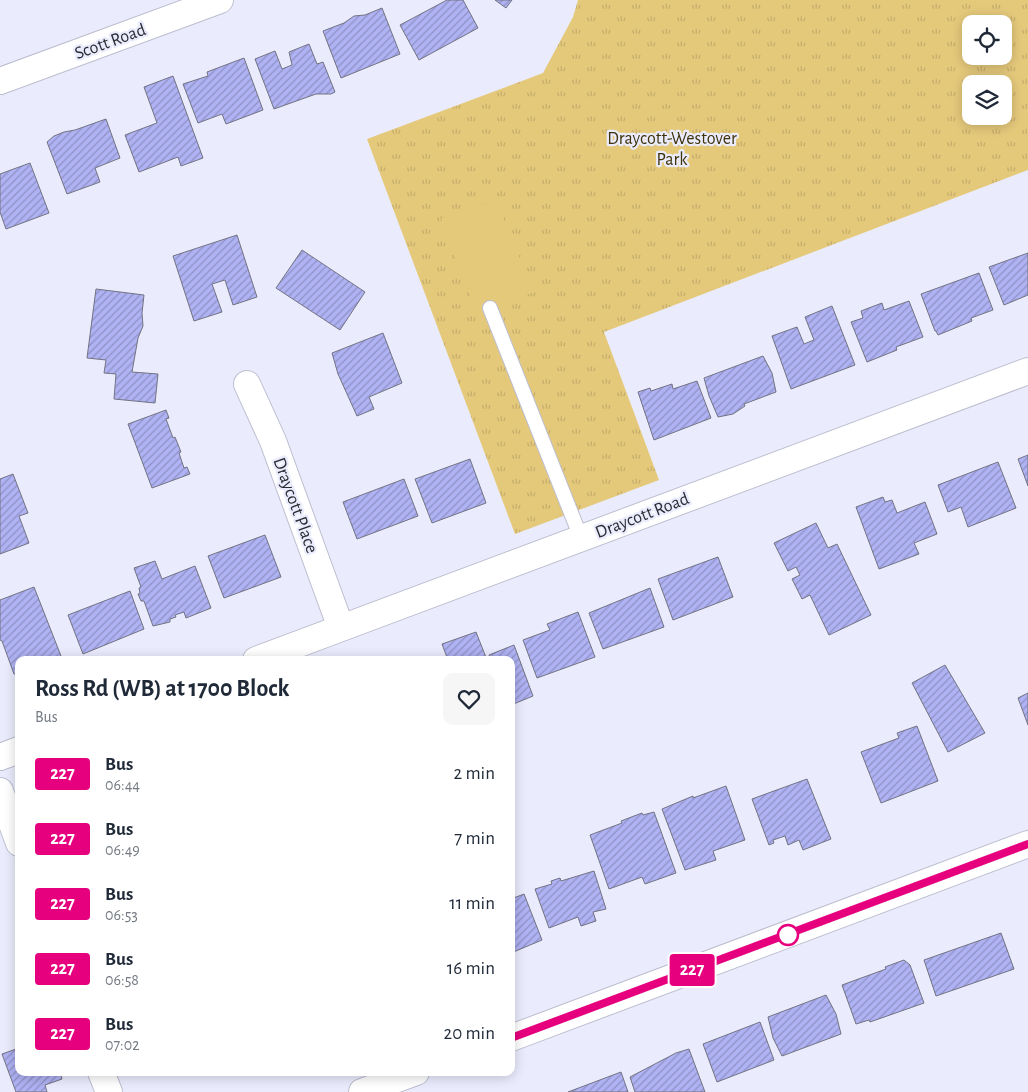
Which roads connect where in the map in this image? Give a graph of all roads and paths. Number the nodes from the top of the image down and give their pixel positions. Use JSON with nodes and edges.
{"nodes":[{"id":1,"x":220,"y":0,"type":"edge"},
{"id":2,"x":0,"y":81,"type":"edge"},
{"id":3,"x":490,"y":308,"type":"dead end"},
{"id":4,"x":1028,"y":370,"type":"edge"},
{"id":5,"x":247,"y":384,"type":"dead end"},
{"id":6,"x":581,"y":538,"type":"junction"},
{"id":7,"x":341,"y":628,"type":"junction"},
{"id":8,"x":267,"y":656,"type":"edge"},
{"id":9,"x":15,"y":751,"type":"edge"},
{"id":10,"x":0,"y":757,"type":"edge"},
{"id":11,"x":0,"y":791,"type":"edge"},
{"id":12,"x":15,"y":832,"type":"edge"},
{"id":13,"x":1028,"y":844,"type":"edge"},
{"id":14,"x":515,"y":1036,"type":"edge"},
{"id":15,"x":103,"y":1076,"type":"edge"},
{"id":16,"x":405,"y":1076,"type":"edge"},
{"id":17,"x":108,"y":1092,"type":"edge"},
{"id":18,"x":362,"y":1092,"type":"edge"}],
"edges":[{"from":1,"to":2,"type":"street","name":"Scott Road"},
{"from":3,"to":6,"type":"lane"},
{"from":4,"to":6,"type":"street","name":"Draycott Road"},
{"from":5,"to":7,"type":"street","name":"Draycott Place"},
{"from":6,"to":7,"type":"street","name":"Draycott Road"},
{"from":7,"to":8,"type":"street","name":"Draycott Road"},
{"from":9,"to":10,"type":"street"},
{"from":11,"to":12,"type":"street"},
{"from":13,"to":14,"type":"street"},
{"from":15,"to":17,"type":"street"},
{"from":16,"to":18,"type":"street"}]}
